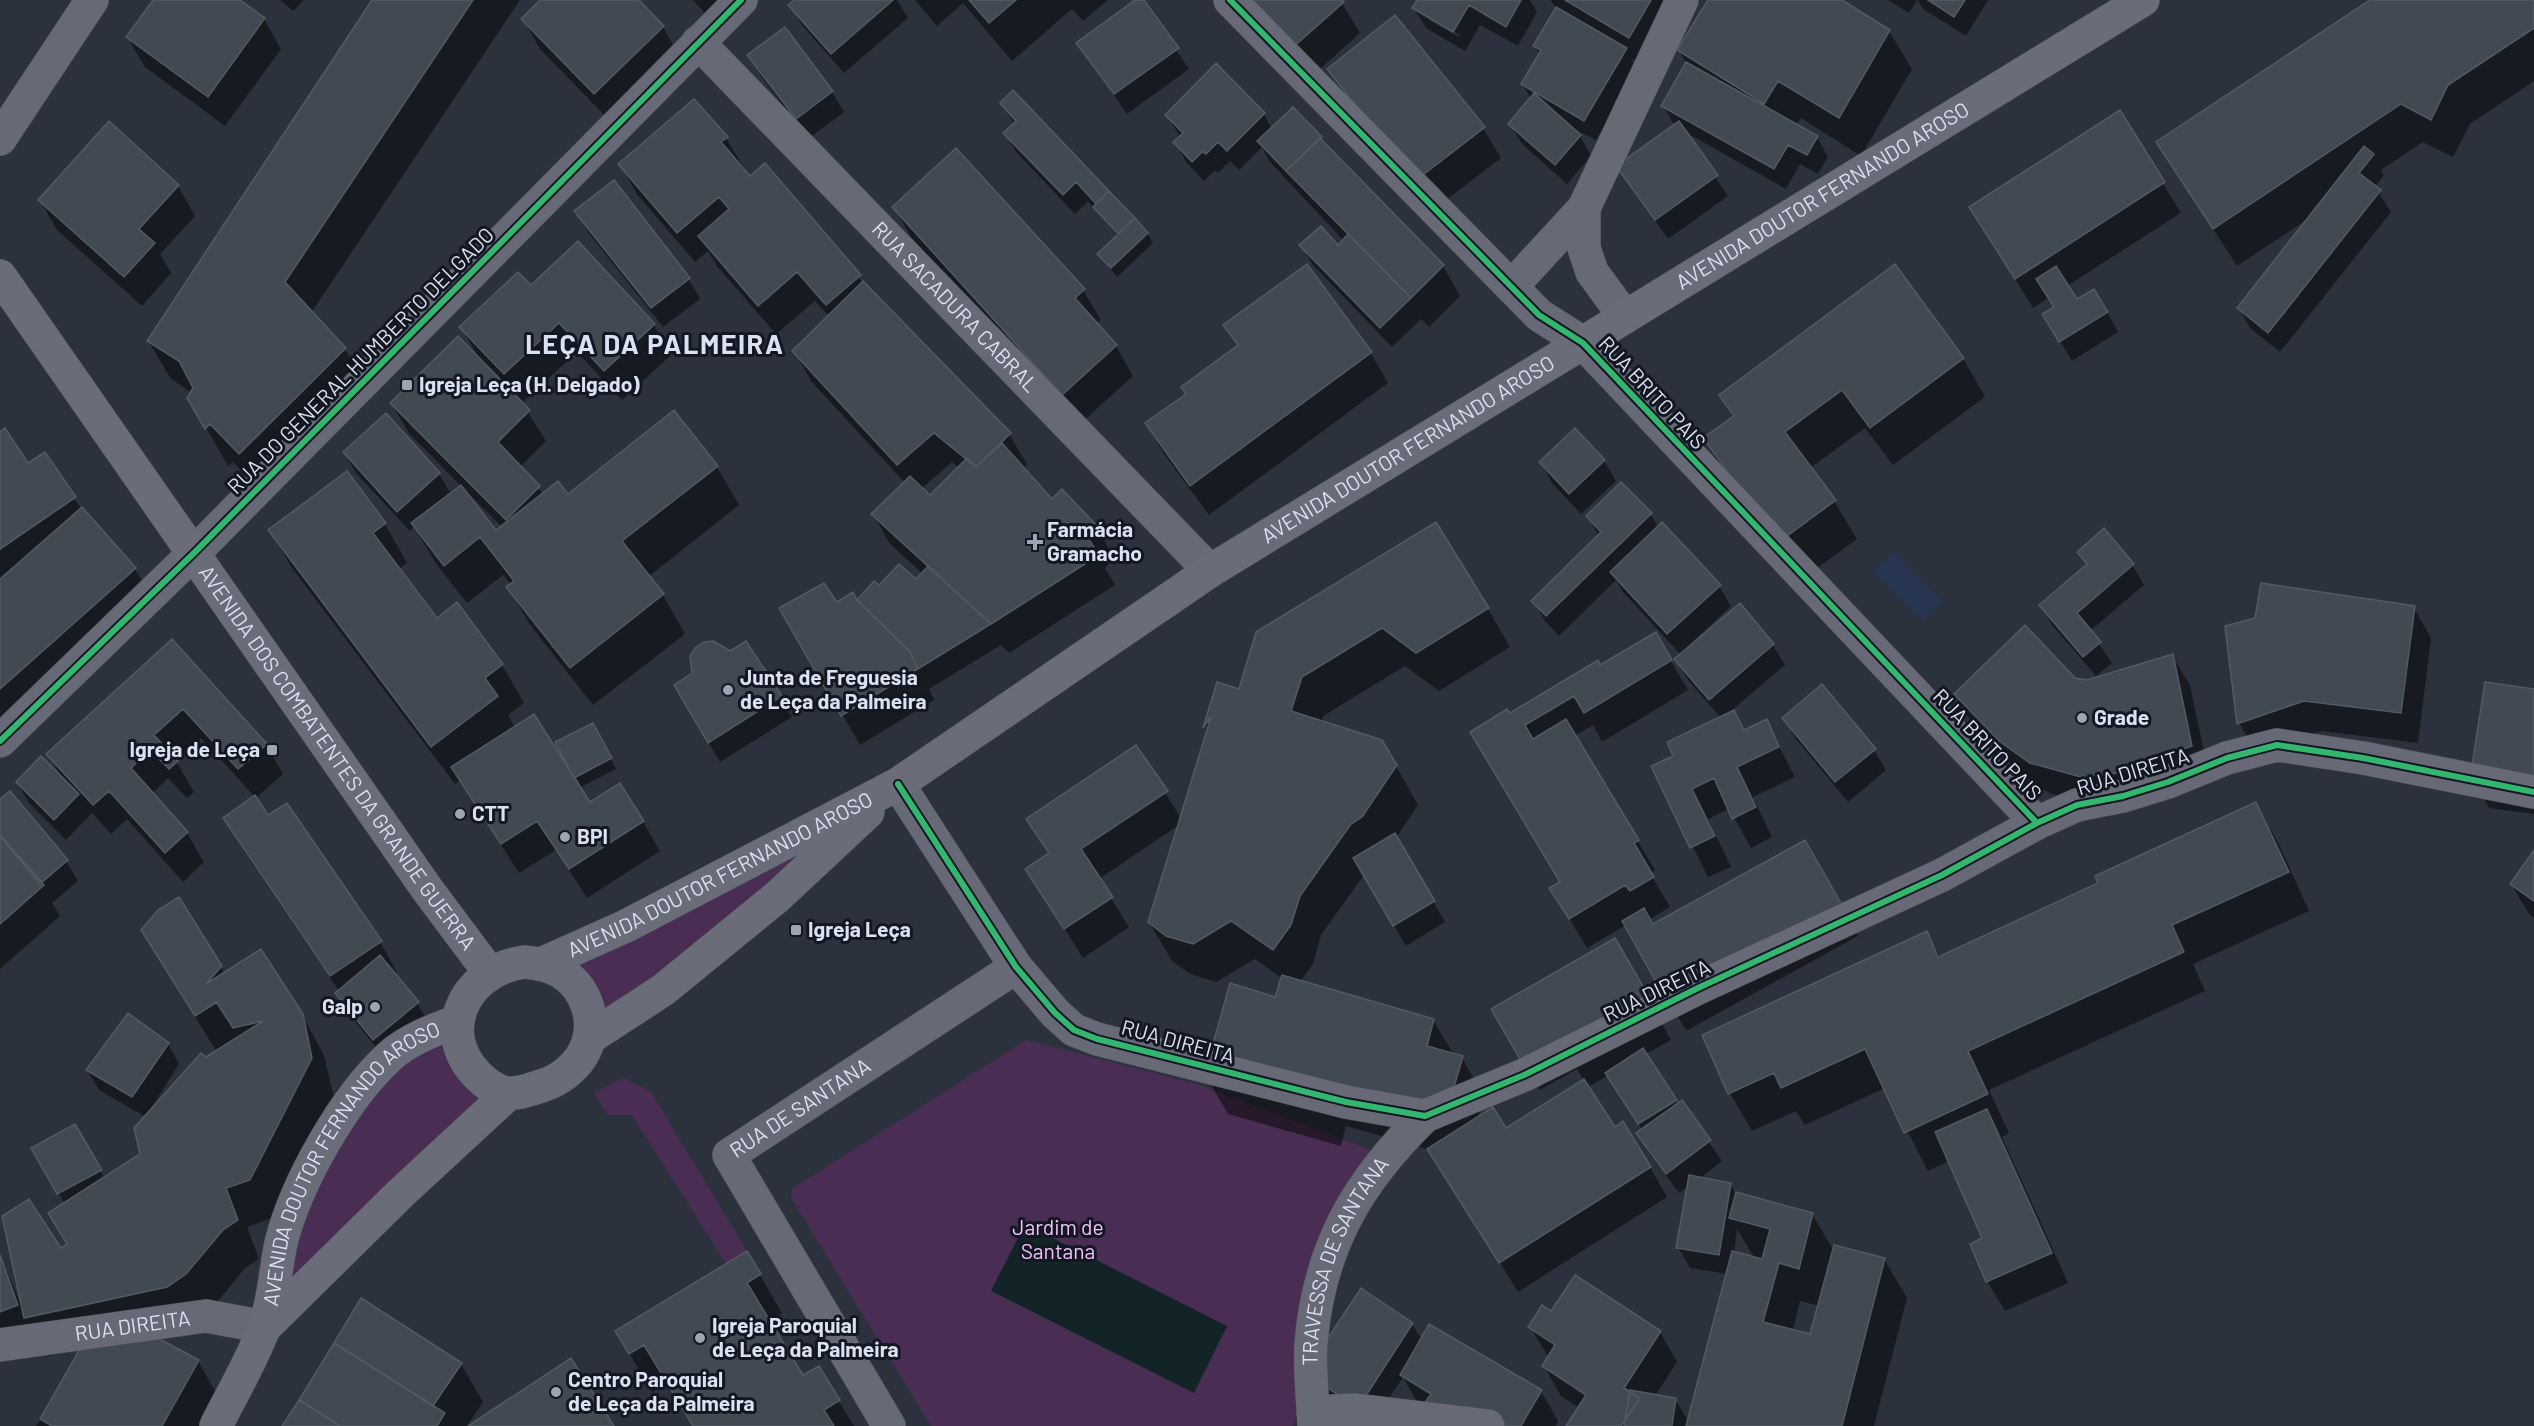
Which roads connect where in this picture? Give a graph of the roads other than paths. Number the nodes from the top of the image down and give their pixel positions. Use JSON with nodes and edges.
{"nodes":[{"id":1,"x":92,"y":0,"type":"edge"},
{"id":2,"x":741,"y":0,"type":"edge"},
{"id":3,"x":1230,"y":0,"type":"edge"},
{"id":4,"x":1683,"y":0,"type":"edge"},
{"id":5,"x":2141,"y":0,"type":"edge"},
{"id":6,"x":698,"y":42,"type":"junction"},
{"id":7,"x":0,"y":139,"type":"edge"},
{"id":8,"x":1584,"y":208,"type":"junction"},
{"id":9,"x":0,"y":276,"type":"edge"},
{"id":10,"x":1512,"y":286,"type":"junction"},
{"id":11,"x":1625,"y":317,"type":"junction"},
{"id":12,"x":1583,"y":343,"type":"junction"},
{"id":13,"x":195,"y":552,"type":"junction"},
{"id":14,"x":1210,"y":571,"type":"junction"},
{"id":15,"x":0,"y":741,"type":"edge"},
{"id":16,"x":898,"y":784,"type":"junction"},
{"id":17,"x":2534,"y":792,"type":"edge"},
{"id":18,"x":2037,"y":823,"type":"junction"},
{"id":19,"x":541,"y":964,"type":"junction"},
{"id":20,"x":1016,"y":967,"type":"junction"},
{"id":21,"x":489,"y":972,"type":"junction"},
{"id":22,"x":458,"y":1021,"type":"junction"},
{"id":23,"x":591,"y":1037,"type":"junction"},
{"id":24,"x":508,"y":1094,"type":"junction"},
{"id":25,"x":1425,"y":1116,"type":"junction"},
{"id":26,"x":265,"y":1327,"type":"junction"},
{"id":27,"x":0,"y":1346,"type":"edge"},
{"id":28,"x":1313,"y":1419,"type":"edge"},
{"id":29,"x":216,"y":1426,"type":"edge"},
{"id":30,"x":889,"y":1426,"type":"edge"},
{"id":31,"x":1488,"y":1426,"type":"edge"}],
"edges":[{"from":1,"to":7,"type":"street"},
{"from":2,"to":6,"type":"street","name":"RUA DO GENERAL HUMBERTO DELGADO"},
{"from":3,"to":10,"type":"street","name":"RUA BRITO PAIS"},
{"from":4,"to":8,"type":"street"},
{"from":5,"to":11,"type":"main road","name":"AVENIDA DOUTOR FERNANDO AROSO"},
{"from":6,"to":13,"type":"street","name":"RUA DO GENERAL HUMBERTO DELGADO"},
{"from":6,"to":14,"type":"street","name":"RUA SACADURA CABRAL"},
{"from":8,"to":10,"type":"street"},
{"from":8,"to":11,"type":"street"},
{"from":9,"to":13,"type":"main road","name":"AVENIDA DOS COMBATENTES DA GRANDE GUERRA"},
{"from":10,"to":12,"type":"street","name":"RUA BRITO PAIS"},
{"from":11,"to":12,"type":"main road","name":"AVENIDA DOUTOR FERNANDO AROSO"},
{"from":12,"to":14,"type":"main road","name":"AVENIDA DOUTOR FERNANDO AROSO"},
{"from":12,"to":18,"type":"street","name":"RUA BRITO PAIS"},
{"from":13,"to":15,"type":"street","name":"RUA DO GENERAL HUMBERTO DELGADO"},
{"from":13,"to":21,"type":"main road","name":"AVENIDA DOS COMBATENTES DA GRANDE GUERRA"},
{"from":14,"to":16,"type":"main road","name":"AVENIDA DOUTOR FERNANDO AROSO"},
{"from":16,"to":19,"type":"main road","name":"AVENIDA DOUTOR FERNANDO AROSO"},
{"from":16,"to":20,"type":"street","name":"RUA DIREITA"},
{"from":16,"to":23,"type":"main road","name":"AVENIDA DOUTOR FERNANDO AROSO"},
{"from":17,"to":18,"type":"street","name":"RUA DIREITA"},
{"from":18,"to":25,"type":"street","name":"RUA DIREITA"},
{"from":19,"to":21,"type":"main road"},
{"from":19,"to":23,"type":"main road"},
{"from":20,"to":25,"type":"street","name":"RUA DIREITA"},
{"from":20,"to":30,"type":"street","name":"RUA DE SANTANA"},
{"from":21,"to":22,"type":"main road"},
{"from":22,"to":24,"type":"main road"},
{"from":22,"to":26,"type":"main road","name":"AVENIDA DOUTOR FERNANDO AROSO"},
{"from":23,"to":24,"type":"main road"},
{"from":24,"to":26,"type":"main road","name":"AVENIDA DOUTOR FERNANDO AROSO"},
{"from":25,"to":28,"type":"street","name":"TRAVESSA DE SANTANA"},
{"from":26,"to":27,"type":"street","name":"RUA DIREITA"},
{"from":26,"to":29,"type":"main road","name":"AVENIDA DOUTOR FERNANDO AROSO"},
{"from":28,"to":31,"type":"street"}]}
